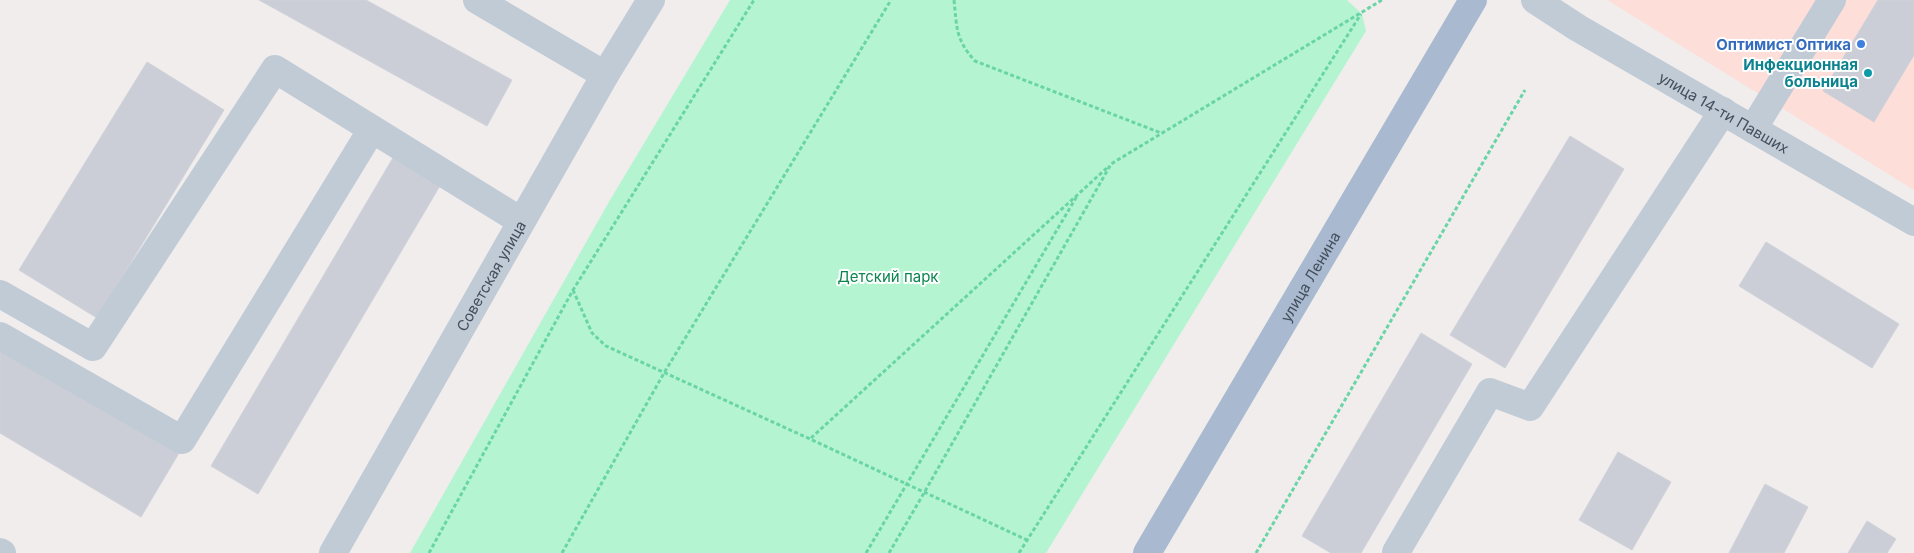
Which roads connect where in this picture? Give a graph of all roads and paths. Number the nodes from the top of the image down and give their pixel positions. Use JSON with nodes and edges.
{"nodes":[{"id":1,"x":477,"y":0,"type":"edge"},
{"id":2,"x":651,"y":0,"type":"edge"},
{"id":3,"x":754,"y":0,"type":"edge"},
{"id":4,"x":891,"y":0,"type":"edge"},
{"id":5,"x":954,"y":0,"type":"edge"},
{"id":6,"x":1382,"y":0,"type":"edge"},
{"id":7,"x":1473,"y":0,"type":"edge"},
{"id":8,"x":1535,"y":0,"type":"edge"},
{"id":9,"x":1832,"y":0,"type":"edge"},
{"id":10,"x":1362,"y":14,"type":"junction"},
{"id":11,"x":605,"y":75,"type":"junction"},
{"id":12,"x":1524,"y":90,"type":"dead end"},
{"id":13,"x":1723,"y":111,"type":"junction"},
{"id":14,"x":372,"y":129,"type":"junction"},
{"id":15,"x":1753,"y":129,"type":"junction"},
{"id":16,"x":1161,"y":134,"type":"junction"},
{"id":17,"x":1111,"y":164,"type":"junction"},
{"id":18,"x":1077,"y":196,"type":"junction"},
{"id":19,"x":521,"y":221,"type":"junction"},
{"id":20,"x":1914,"y":222,"type":"edge"},
{"id":21,"x":573,"y":290,"type":"junction"},
{"id":22,"x":0,"y":294,"type":"edge"},
{"id":23,"x":0,"y":336,"type":"edge"},
{"id":24,"x":664,"y":373,"type":"junction"},
{"id":25,"x":810,"y":438,"type":"junction"},
{"id":26,"x":906,"y":484,"type":"junction"},
{"id":27,"x":924,"y":493,"type":"junction"},
{"id":28,"x":1027,"y":540,"type":"junction"},
{"id":29,"x":1396,"y":552,"type":"edge"},
{"id":30,"x":333,"y":553,"type":"edge"},
{"id":31,"x":429,"y":553,"type":"edge"},
{"id":32,"x":562,"y":553,"type":"edge"},
{"id":33,"x":866,"y":553,"type":"edge"},
{"id":34,"x":888,"y":553,"type":"edge"},
{"id":35,"x":1019,"y":553,"type":"edge"},
{"id":36,"x":1147,"y":553,"type":"edge"},
{"id":37,"x":1256,"y":553,"type":"edge"}],
"edges":[{"from":1,"to":11,"type":"street"},
{"from":2,"to":11,"type":"street","name":"Советская улица"},
{"from":3,"to":21,"type":"path"},
{"from":4,"to":24,"type":"path"},
{"from":5,"to":16,"type":"path"},
{"from":6,"to":10,"type":"path"},
{"from":7,"to":36,"type":"main road","name":"улица Ленина"},
{"from":8,"to":13,"type":"street","name":"улица 14-ти Павших"},
{"from":9,"to":15,"type":"street"},
{"from":10,"to":16,"type":"path"},
{"from":10,"to":28,"type":"path"},
{"from":11,"to":19,"type":"street","name":"Советская улица"},
{"from":12,"to":37,"type":"path"},
{"from":13,"to":15,"type":"street","name":"улица 14-ти Павших"},
{"from":13,"to":29,"type":"street"},
{"from":14,"to":19,"type":"street"},
{"from":14,"to":22,"type":"street"},
{"from":14,"to":23,"type":"street"},
{"from":15,"to":20,"type":"street","name":"улица 14-ти Павших"},
{"from":16,"to":17,"type":"path"},
{"from":17,"to":18,"type":"path"},
{"from":17,"to":27,"type":"path"},
{"from":18,"to":25,"type":"path"},
{"from":18,"to":26,"type":"path"},
{"from":19,"to":30,"type":"street","name":"Советская улица"},
{"from":21,"to":24,"type":"path"},
{"from":21,"to":31,"type":"path"},
{"from":24,"to":25,"type":"path"},
{"from":24,"to":32,"type":"path"},
{"from":25,"to":26,"type":"path"},
{"from":26,"to":27,"type":"path"},
{"from":26,"to":33,"type":"path"},
{"from":27,"to":28,"type":"path"},
{"from":27,"to":34,"type":"path"},
{"from":28,"to":35,"type":"path"}]}
